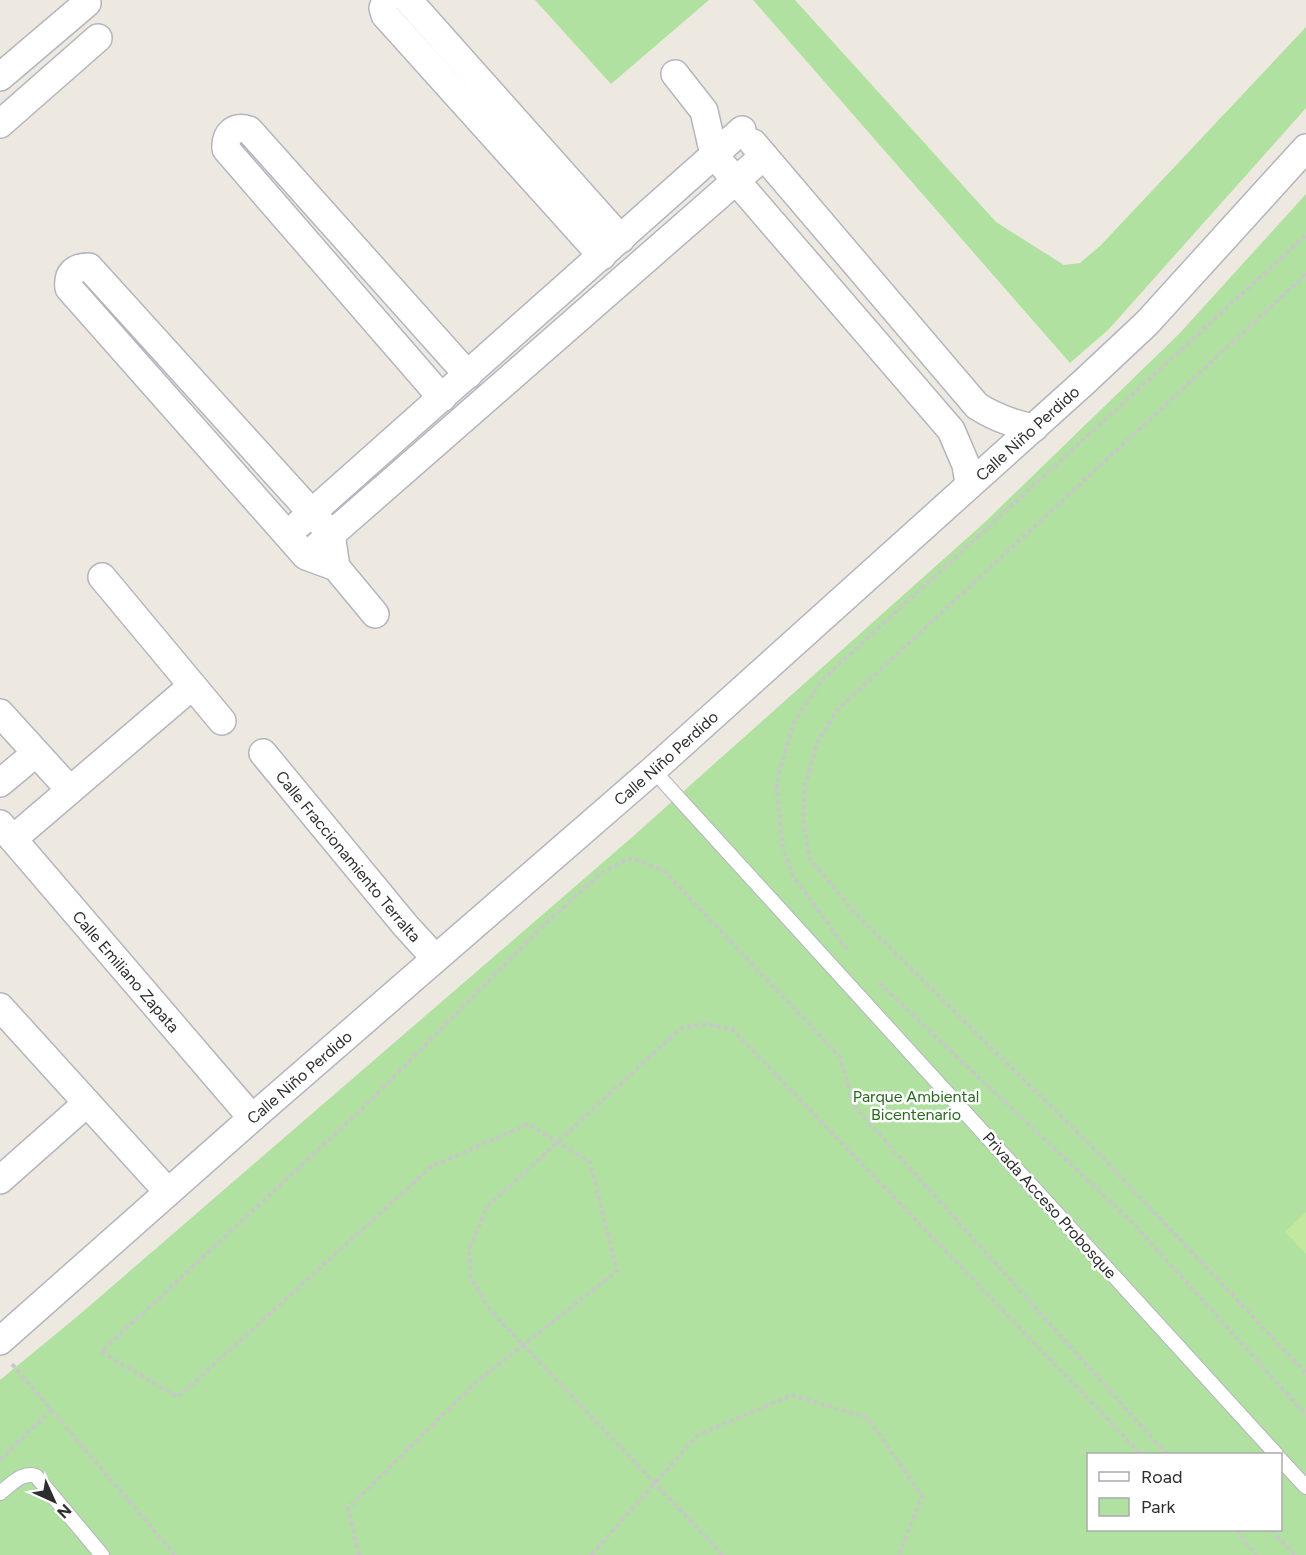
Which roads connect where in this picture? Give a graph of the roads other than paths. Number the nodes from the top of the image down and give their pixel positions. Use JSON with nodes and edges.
{"nodes":[{"id":1,"x":386,"y":0,"type":"edge"},
{"id":2,"x":408,"y":0,"type":"edge"},
{"id":3,"x":87,"y":3,"type":"dead end"},
{"id":4,"x":98,"y":39,"type":"dead end"},
{"id":5,"x":675,"y":74,"type":"dead end"},
{"id":6,"x":0,"y":77,"type":"edge"},
{"id":7,"x":704,"y":111,"type":"junction"},
{"id":8,"x":0,"y":124,"type":"edge"},
{"id":9,"x":742,"y":130,"type":"junction"},
{"id":10,"x":1306,"y":148,"type":"edge"},
{"id":11,"x":714,"y":155,"type":"junction"},
{"id":12,"x":764,"y":156,"type":"junction"},
{"id":13,"x":736,"y":180,"type":"junction"},
{"id":14,"x":611,"y":247,"type":"junction"},
{"id":15,"x":533,"y":317,"type":"junction"},
{"id":16,"x":551,"y":342,"type":"junction"},
{"id":17,"x":468,"y":375,"type":"junction"},
{"id":18,"x":955,"y":379,"type":"junction"},
{"id":19,"x":442,"y":398,"type":"junction"},
{"id":20,"x":928,"y":404,"type":"junction"},
{"id":21,"x":1034,"y":428,"type":"junction"},
{"id":22,"x":969,"y":484,"type":"junction"},
{"id":23,"x":312,"y":513,"type":"junction"},
{"id":24,"x":331,"y":534,"type":"junction"},
{"id":25,"x":288,"y":535,"type":"junction"},
{"id":26,"x":306,"y":556,"type":"junction"},
{"id":27,"x":336,"y":567,"type":"junction"},
{"id":28,"x":102,"y":577,"type":"dead end"},
{"id":29,"x":375,"y":614,"type":"dead end"},
{"id":30,"x":192,"y":686,"type":"junction"},
{"id":31,"x":0,"y":713,"type":"edge"},
{"id":32,"x":222,"y":720,"type":"dead end"},
{"id":33,"x":36,"y":753,"type":"junction"},
{"id":34,"x":262,"y":753,"type":"dead end"},
{"id":35,"x":653,"y":770,"type":"junction"},
{"id":36,"x":0,"y":783,"type":"edge"},
{"id":37,"x":70,"y":790,"type":"junction"},
{"id":38,"x":6,"y":832,"type":"edge"},
{"id":39,"x":435,"y":958,"type":"junction"},
{"id":40,"x":0,"y":1007,"type":"edge"},
{"id":41,"x":87,"y":1103,"type":"junction"},
{"id":42,"x":252,"y":1118,"type":"junction"},
{"id":43,"x":0,"y":1180,"type":"edge"},
{"id":44,"x":168,"y":1192,"type":"junction"},
{"id":45,"x":4,"y":1350,"type":"edge"},
{"id":46,"x":1274,"y":1453,"type":"edge"},
{"id":47,"x":1282,"y":1460,"type":"edge"},
{"id":48,"x":1306,"y":1487,"type":"edge"},
{"id":49,"x":0,"y":1493,"type":"edge"},
{"id":50,"x":102,"y":1555,"type":"edge"}],
"edges":[{"from":1,"to":14,"type":"street"},
{"from":2,"to":14,"type":"street"},
{"from":3,"to":6,"type":"street"},
{"from":4,"to":8,"type":"street"},
{"from":5,"to":7,"type":"street"},
{"from":7,"to":9,"type":"street"},
{"from":7,"to":11,"type":"street"},
{"from":9,"to":11,"type":"street"},
{"from":9,"to":12,"type":"street"},
{"from":10,"to":21,"type":"street","name":"Calle Niño Perdido"},
{"from":11,"to":13,"type":"street"},
{"from":11,"to":14,"type":"street"},
{"from":12,"to":13,"type":"street"},
{"from":12,"to":18,"type":"street"},
{"from":13,"to":16,"type":"street"},
{"from":13,"to":20,"type":"street"},
{"from":14,"to":15,"type":"street"},
{"from":15,"to":16,"type":"street"},
{"from":15,"to":17,"type":"street"},
{"from":16,"to":24,"type":"street"},
{"from":17,"to":19,"type":"street"},
{"from":17,"to":19,"type":"street"},
{"from":18,"to":20,"type":"street"},
{"from":18,"to":21,"type":"street"},
{"from":19,"to":23,"type":"street"},
{"from":20,"to":22,"type":"street"},
{"from":21,"to":22,"type":"street","name":"Calle Niño Perdido"},
{"from":22,"to":35,"type":"street","name":"Calle Niño Perdido"},
{"from":23,"to":24,"type":"street"},
{"from":23,"to":25,"type":"street"},
{"from":23,"to":25,"type":"street"},
{"from":24,"to":26,"type":"street"},
{"from":24,"to":27,"type":"street"},
{"from":25,"to":26,"type":"street"},
{"from":26,"to":27,"type":"street"},
{"from":27,"to":29,"type":"street"},
{"from":28,"to":30,"type":"street"},
{"from":30,"to":32,"type":"street"},
{"from":30,"to":37,"type":"street"},
{"from":31,"to":33,"type":"street"},
{"from":33,"to":36,"type":"street"},
{"from":33,"to":37,"type":"street"},
{"from":34,"to":39,"type":"street","name":"Calle Fraccionamiento Terralta"},
{"from":35,"to":39,"type":"street","name":"Calle Niño Perdido"},
{"from":35,"to":46,"type":"lane","name":"Privada Acceso Probosque"},
{"from":37,"to":38,"type":"street"},
{"from":38,"to":42,"type":"street","name":"Calle Emiliano Zapata"},
{"from":39,"to":42,"type":"street","name":"Calle Niño Perdido"},
{"from":40,"to":41,"type":"street"},
{"from":41,"to":43,"type":"street"},
{"from":41,"to":44,"type":"street"},
{"from":42,"to":44,"type":"street","name":"Calle Niño Perdido"},
{"from":44,"to":45,"type":"street","name":"Calle Niño Perdido"},
{"from":47,"to":48,"type":"lane"},
{"from":49,"to":50,"type":"lane"}]}
